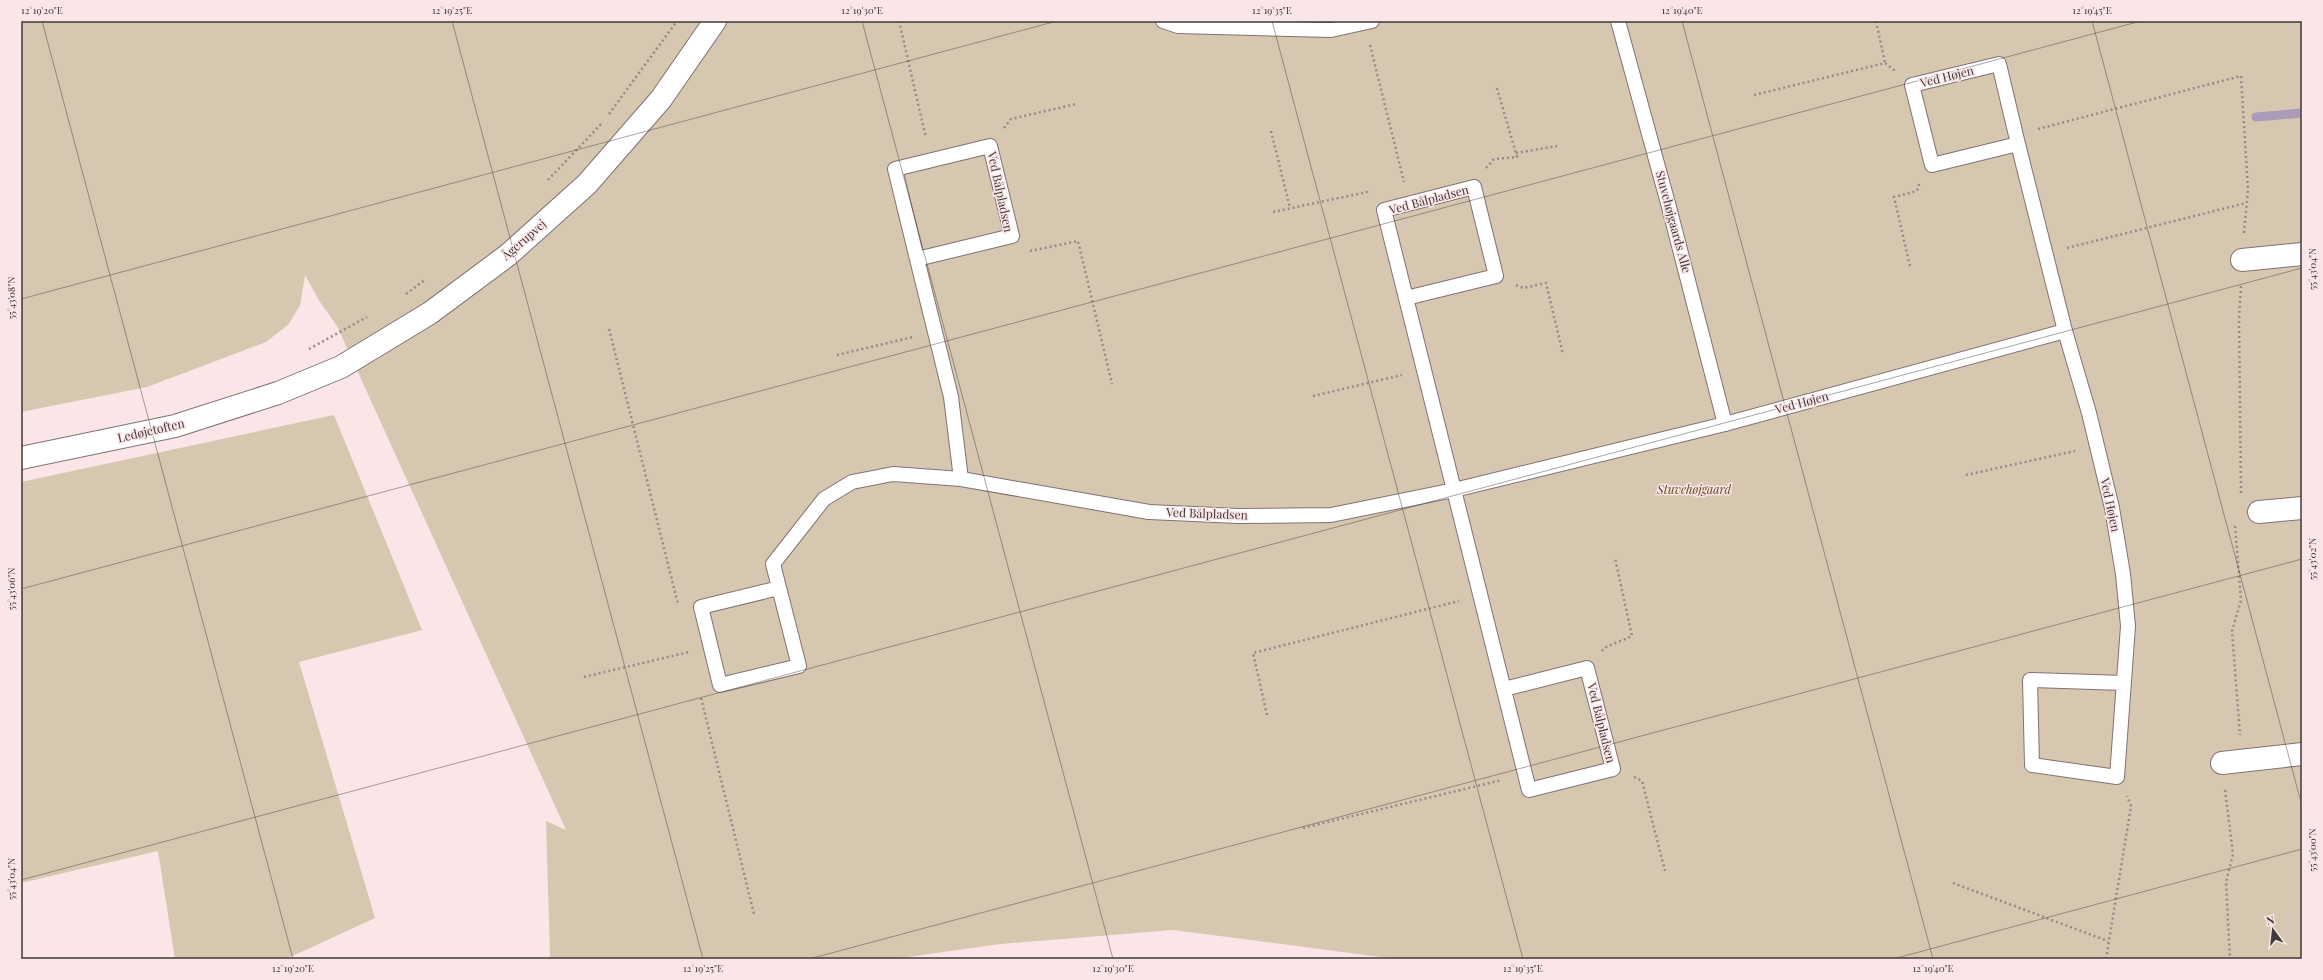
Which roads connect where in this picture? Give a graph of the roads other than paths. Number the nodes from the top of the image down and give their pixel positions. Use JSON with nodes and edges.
{"nodes":[{"id":1,"x":714,"y":21,"type":"edge"},
{"id":2,"x":1164,"y":21,"type":"edge"},
{"id":3,"x":1618,"y":21,"type":"edge"},
{"id":4,"x":1368,"y":22,"type":"edge"},
{"id":5,"x":2017,"y":139,"type":"junction"},
{"id":6,"x":2302,"y":254,"type":"edge"},
{"id":7,"x":917,"y":259,"type":"junction"},
{"id":8,"x":2242,"y":260,"type":"road end"},
{"id":9,"x":1406,"y":298,"type":"junction"},
{"id":10,"x":2065,"y":331,"type":"junction"},
{"id":11,"x":278,"y":393,"type":"joint"},
{"id":12,"x":1725,"y":424,"type":"junction"},
{"id":13,"x":21,"y":458,"type":"edge"},
{"id":14,"x":961,"y":479,"type":"junction"},
{"id":15,"x":1454,"y":490,"type":"junction"},
{"id":16,"x":2302,"y":508,"type":"edge"},
{"id":17,"x":2259,"y":512,"type":"road end"},
{"id":18,"x":779,"y":588,"type":"junction"},
{"id":19,"x":2124,"y":683,"type":"junction"},
{"id":20,"x":1504,"y":689,"type":"junction"},
{"id":21,"x":2302,"y":754,"type":"edge"},
{"id":22,"x":2222,"y":763,"type":"dead end"}],
"edges":[{"from":1,"to":11,"type":"street","name":"Ågerupvej"},
{"from":2,"to":4,"type":"lane"},
{"from":3,"to":12,"type":"lane","name":"Stuvehøjgaards Alle"},
{"from":5,"to":5,"type":"lane","name":"Ved Højen"},
{"from":5,"to":10,"type":"lane","name":"Ved Højen"},
{"from":6,"to":8,"type":"street"},
{"from":7,"to":7,"type":"lane","name":"Ved Bålpladsen"},
{"from":7,"to":14,"type":"lane","name":"Ved Bålpladsen"},
{"from":9,"to":9,"type":"lane","name":"Ved Bålpladsen"},
{"from":9,"to":15,"type":"lane","name":"Ved Bålpladsen"},
{"from":10,"to":12,"type":"lane","name":"Ved Højen"},
{"from":10,"to":19,"type":"lane","name":"Ved Højen"},
{"from":11,"to":13,"type":"street","name":"Ledøjetoften"},
{"from":12,"to":15,"type":"lane","name":"Ved Bålpladsen"},
{"from":14,"to":15,"type":"lane","name":"Ved Bålpladsen"},
{"from":14,"to":18,"type":"lane","name":"Ved Bålpladsen"},
{"from":15,"to":20,"type":"lane","name":"Ved Bålpladsen"},
{"from":16,"to":17,"type":"street"},
{"from":18,"to":18,"type":"lane","name":"Ved Bålpladsen"},
{"from":19,"to":19,"type":"lane","name":"Ved Højen"},
{"from":20,"to":20,"type":"lane","name":"Ved Bålpladsen"},
{"from":21,"to":22,"type":"street"}]}
